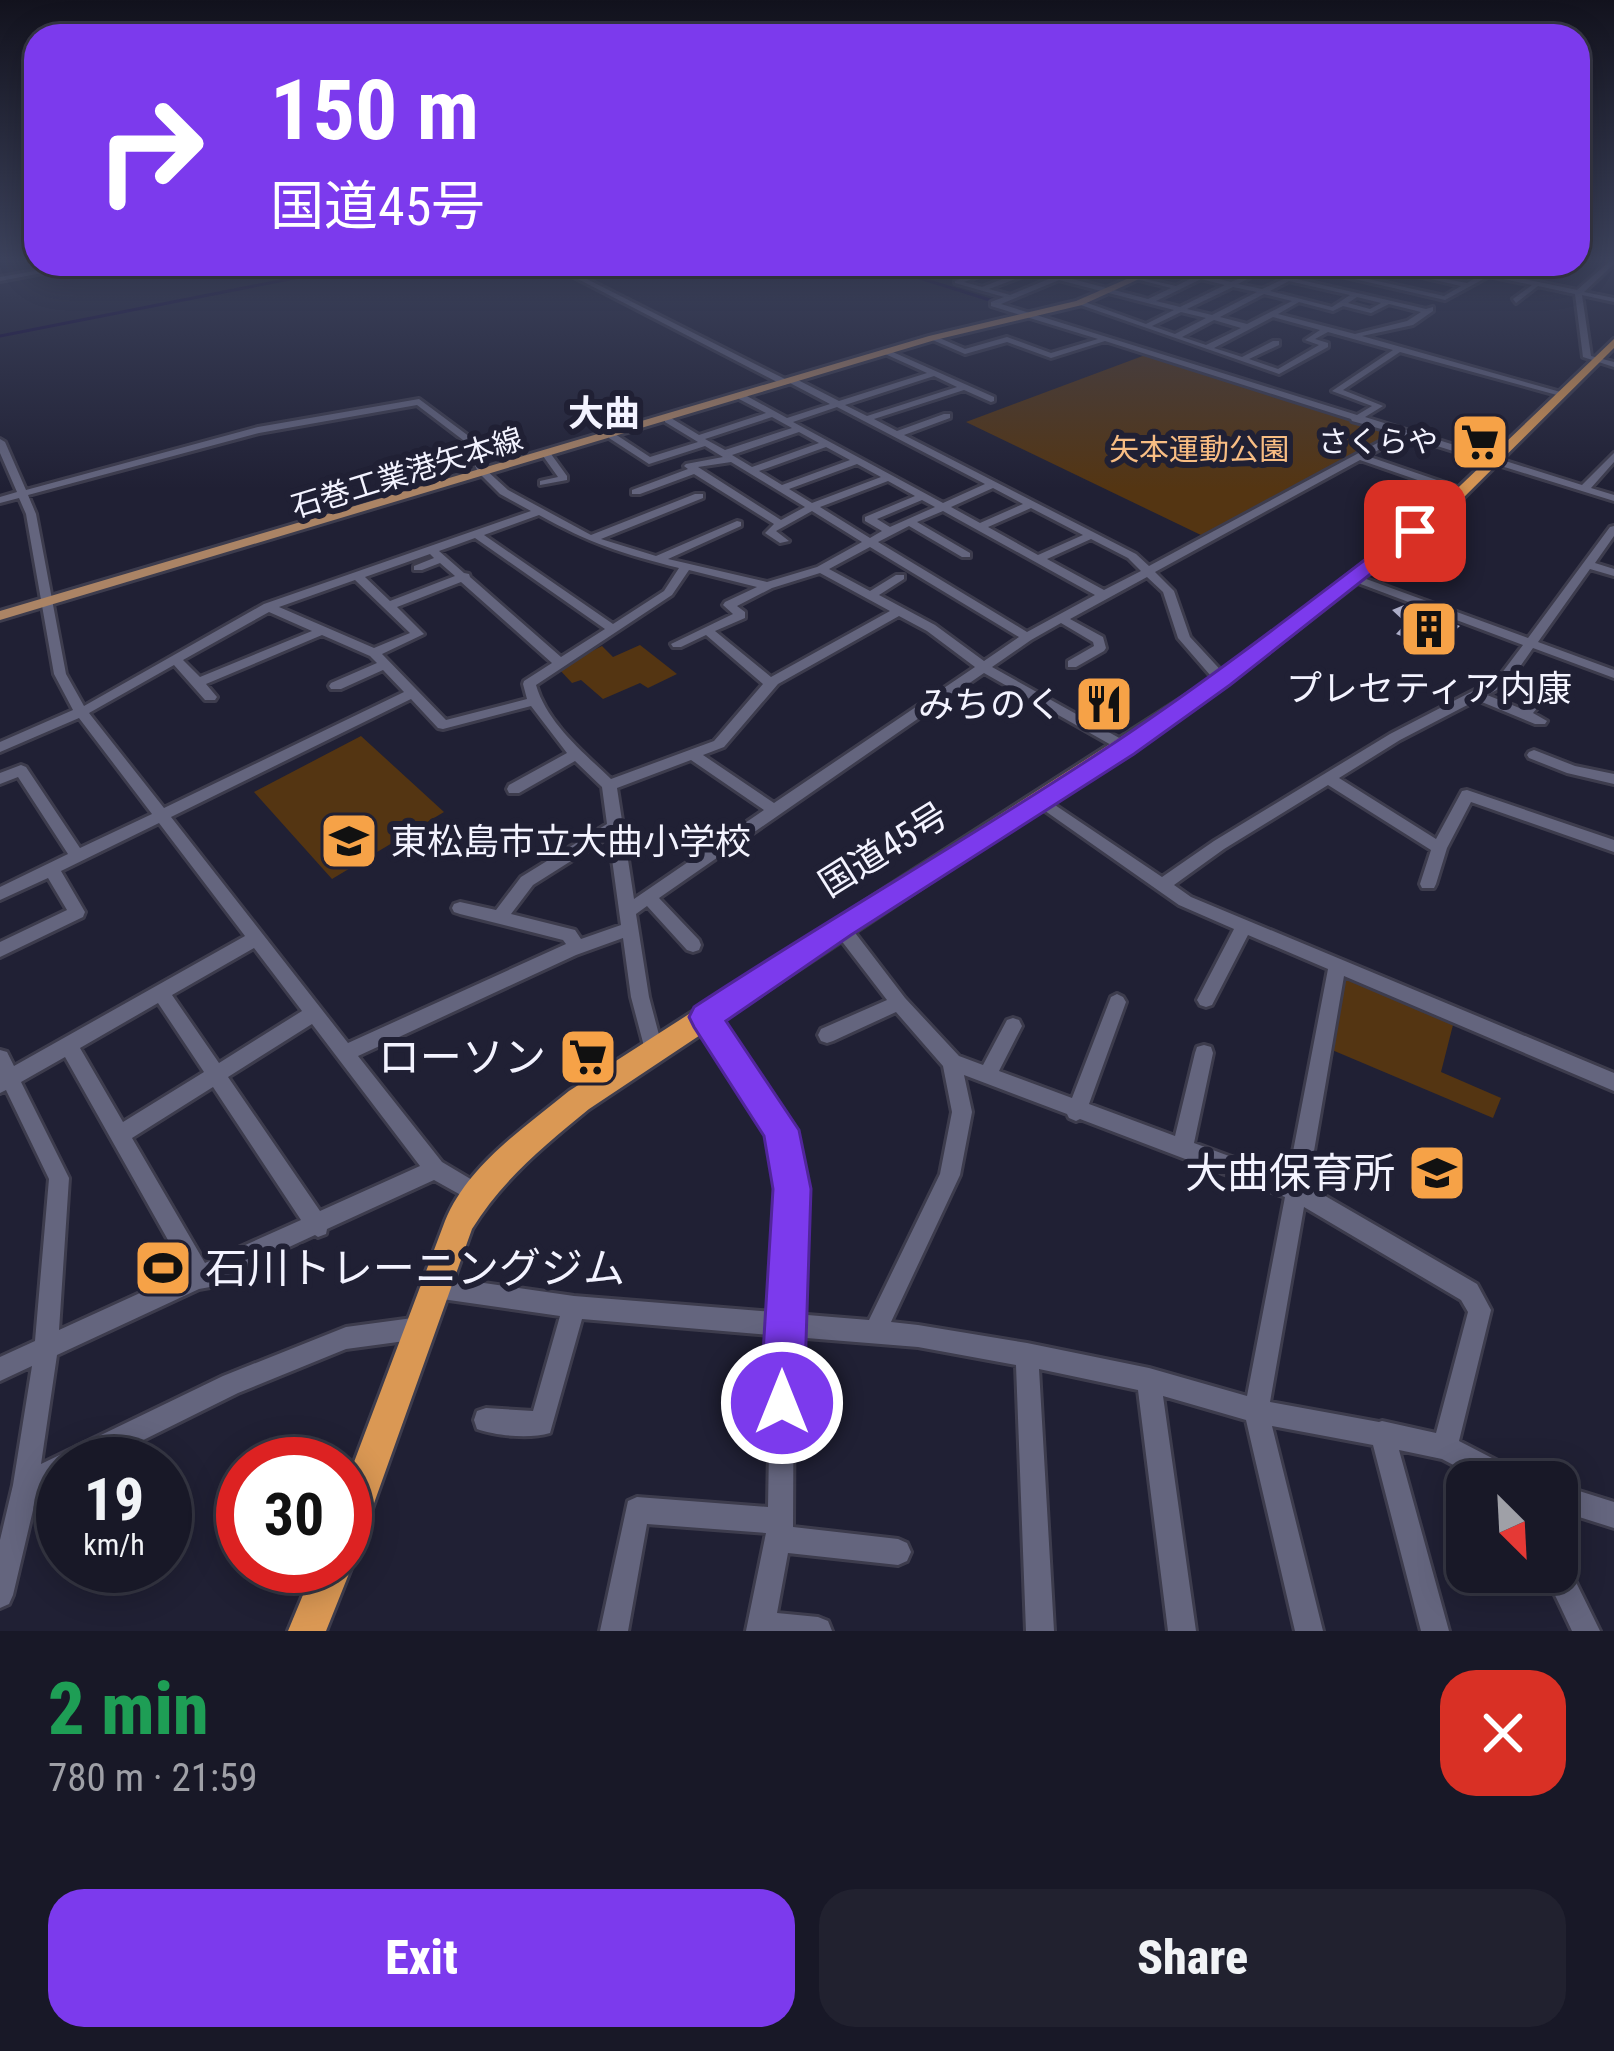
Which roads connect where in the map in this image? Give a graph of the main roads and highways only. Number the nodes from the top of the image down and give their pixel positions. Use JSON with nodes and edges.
{"nodes":[{"id":1,"x":936,"y":337,"type":"edge"},
{"id":2,"x":1614,"y":342,"type":"edge"},
{"id":3,"x":1603,"y":362,"type":"edge"},
{"id":4,"x":0,"y":616,"type":"edge"},
{"id":5,"x":372,"y":1460,"type":"edge"},
{"id":6,"x":323,"y":1593,"type":"edge"},
{"id":7,"x":307,"y":1631,"type":"edge"}],
"edges":[{"from":1,"to":4,"type":"main road","name":"石巻工業港矢本線"},
{"from":2,"to":3,"type":"highway","name":"国道45号"},
{"from":3,"to":5,"type":"highway","name":"国道45号"},
{"from":6,"to":7,"type":"highway"}]}
